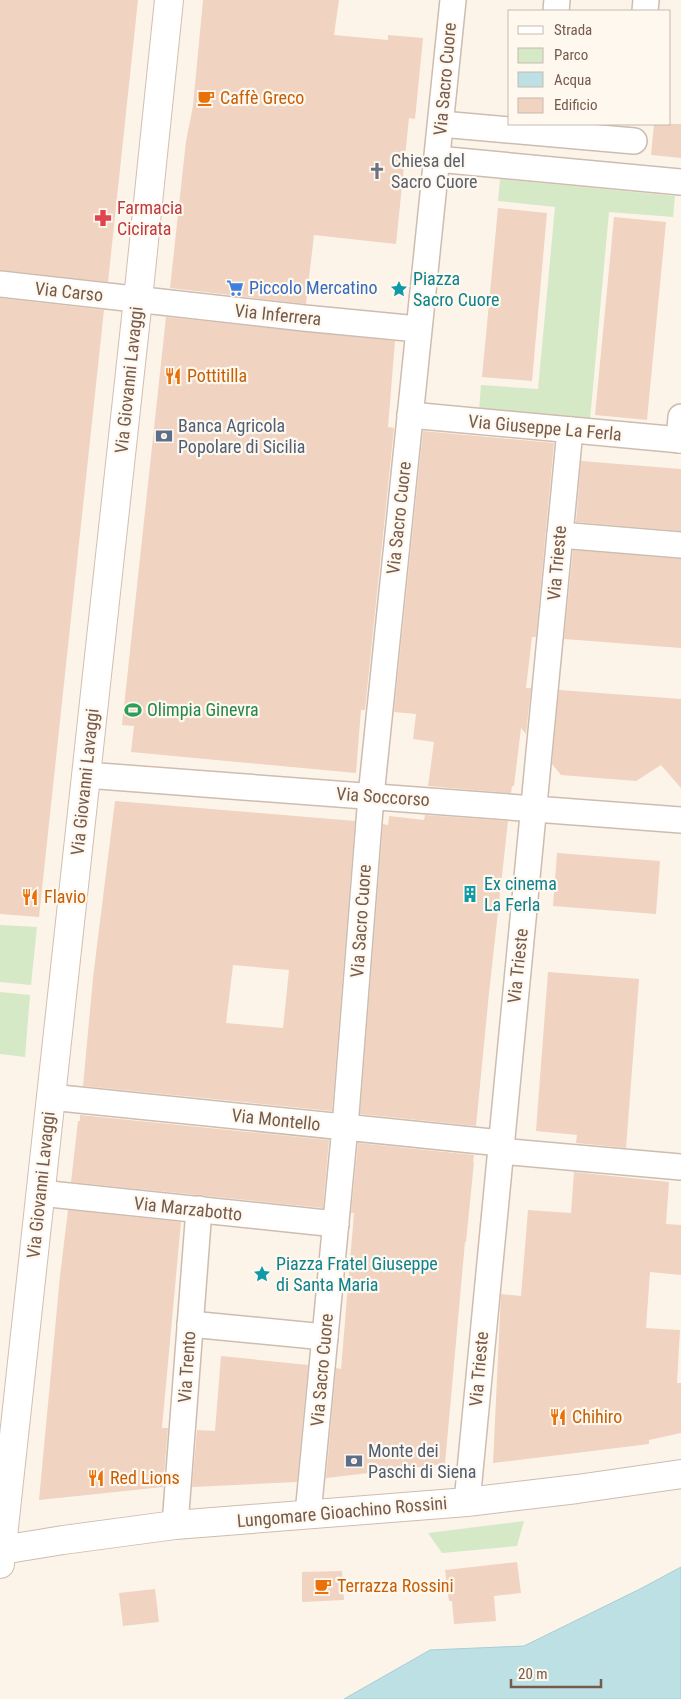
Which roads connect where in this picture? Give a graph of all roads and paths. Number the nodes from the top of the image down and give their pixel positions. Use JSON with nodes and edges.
{"nodes":[{"id":1,"x":168,"y":0,"type":"edge"},
{"id":2,"x":453,"y":0,"type":"edge"},
{"id":3,"x":441,"y":124,"type":"junction"},
{"id":4,"x":546,"y":128,"type":"edge"},
{"id":5,"x":635,"y":132,"type":"edge"},
{"id":6,"x":437,"y":159,"type":"junction"},
{"id":7,"x":632,"y":178,"type":"junction"},
{"id":8,"x":681,"y":182,"type":"edge"},
{"id":9,"x":0,"y":284,"type":"edge"},
{"id":10,"x":138,"y":299,"type":"junction"},
{"id":11,"x":418,"y":329,"type":"junction"},
{"id":12,"x":410,"y":414,"type":"junction"},
{"id":13,"x":570,"y":430,"type":"junction"},
{"id":14,"x":680,"y":433,"type":"edge"},
{"id":15,"x":560,"y":535,"type":"junction"},
{"id":16,"x":681,"y":546,"type":"edge"},
{"id":17,"x":86,"y":775,"type":"junction"},
{"id":18,"x":371,"y":796,"type":"junction"},
{"id":19,"x":534,"y":809,"type":"junction"},
{"id":20,"x":681,"y":820,"type":"edge"},
{"id":21,"x":50,"y":1097,"type":"junction"},
{"id":22,"x":345,"y":1127,"type":"junction"},
{"id":23,"x":501,"y":1147,"type":"junction"},
{"id":24,"x":681,"y":1167,"type":"edge"},
{"id":25,"x":40,"y":1193,"type":"junction"},
{"id":26,"x":199,"y":1210,"type":"junction"},
{"id":27,"x":336,"y":1224,"type":"junction"},
{"id":28,"x":190,"y":1324,"type":"junction"},
{"id":29,"x":325,"y":1337,"type":"junction"},
{"id":30,"x":681,"y":1474,"type":"edge"},
{"id":31,"x":467,"y":1502,"type":"junction"},
{"id":32,"x":308,"y":1514,"type":"junction"},
{"id":33,"x":175,"y":1525,"type":"junction"},
{"id":34,"x":1,"y":1557,"type":"edge"}],
"edges":[{"from":1,"to":10,"type":"main road","name":"Via Giovanni Lavaggi"},
{"from":2,"to":3,"type":"street","name":"Via Sacro Cuore"},
{"from":3,"to":4,"type":"street"},
{"from":3,"to":6,"type":"street","name":"Via Sacro Cuore"},
{"from":4,"to":5,"type":"street"},
{"from":5,"to":7,"type":"street"},
{"from":6,"to":7,"type":"street"},
{"from":6,"to":11,"type":"street","name":"Via Sacro Cuore"},
{"from":7,"to":8,"type":"street"},
{"from":9,"to":10,"type":"street","name":"Via Carso"},
{"from":10,"to":11,"type":"street","name":"Via Inferrera"},
{"from":10,"to":17,"type":"main road","name":"Via Giovanni Lavaggi"},
{"from":11,"to":12,"type":"street","name":"Via Sacro Cuore"},
{"from":12,"to":13,"type":"street","name":"Via Giuseppe La Ferla"},
{"from":12,"to":18,"type":"street","name":"Via Sacro Cuore"},
{"from":13,"to":14,"type":"street","name":"Via Giuseppe La Ferla"},
{"from":13,"to":15,"type":"street","name":"Via Trieste"},
{"from":15,"to":16,"type":"street"},
{"from":15,"to":19,"type":"street","name":"Via Trieste"},
{"from":17,"to":18,"type":"street","name":"Via Soccorso"},
{"from":17,"to":21,"type":"main road","name":"Via Giovanni Lavaggi"},
{"from":18,"to":19,"type":"street","name":"Via Soccorso"},
{"from":18,"to":22,"type":"street","name":"Via Sacro Cuore"},
{"from":19,"to":20,"type":"street","name":"Via Soccorso"},
{"from":19,"to":23,"type":"street","name":"Via Trieste"},
{"from":21,"to":22,"type":"street","name":"Via Montello"},
{"from":21,"to":25,"type":"main road","name":"Via Giovanni Lavaggi"},
{"from":22,"to":23,"type":"street","name":"Via Montello"},
{"from":22,"to":27,"type":"street","name":"Via Sacro Cuore"},
{"from":23,"to":24,"type":"street","name":"Via Montello"},
{"from":23,"to":31,"type":"street","name":"Via Trieste"},
{"from":25,"to":26,"type":"street","name":"Via Marzabotto"},
{"from":25,"to":34,"type":"main road","name":"Via Giovanni Lavaggi"},
{"from":26,"to":27,"type":"street","name":"Via Marzabotto"},
{"from":26,"to":28,"type":"street","name":"Via Trento"},
{"from":27,"to":29,"type":"street","name":"Via Sacro Cuore"},
{"from":28,"to":29,"type":"street"},
{"from":28,"to":33,"type":"street","name":"Via Trento"},
{"from":29,"to":32,"type":"street","name":"Via Sacro Cuore"},
{"from":30,"to":31,"type":"main road","name":"Lungomare Gioachino Rossini"},
{"from":31,"to":32,"type":"main road","name":"Lungomare Gioachino Rossini"},
{"from":32,"to":33,"type":"main road","name":"Lungomare Gioachino Rossini"},
{"from":33,"to":34,"type":"main road","name":"Lungomare Gioachino Rossini"}]}
